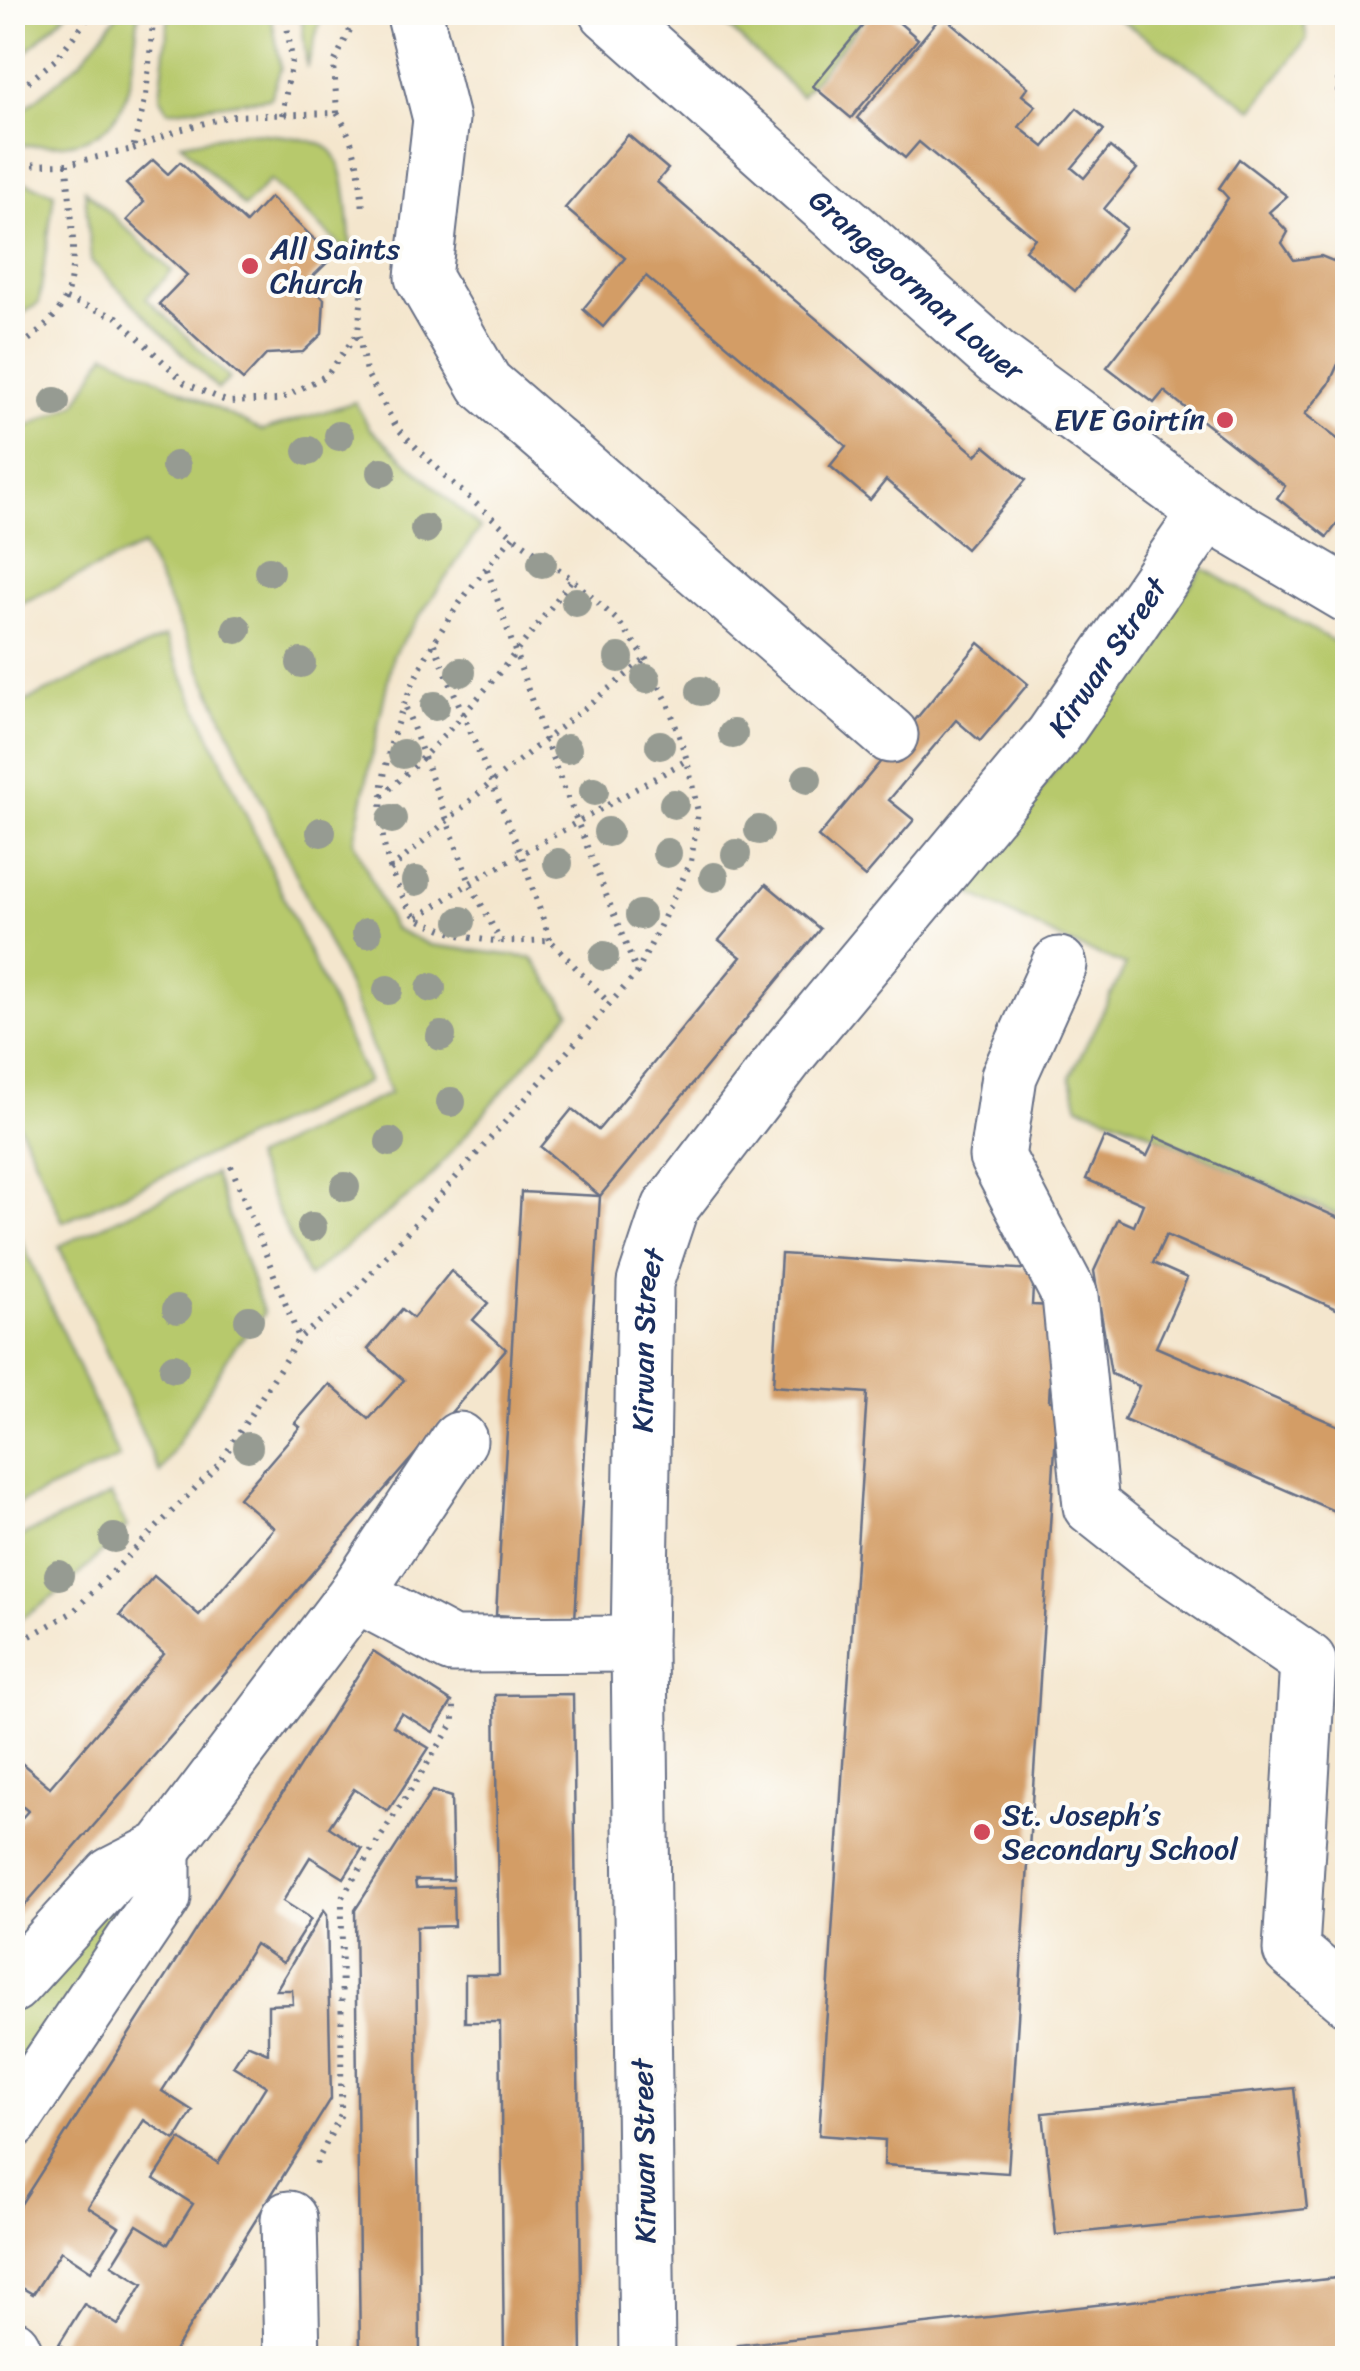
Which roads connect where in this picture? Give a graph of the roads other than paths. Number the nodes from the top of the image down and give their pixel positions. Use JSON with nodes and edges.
{"nodes":[{"id":1,"x":414,"y":12,"type":"edge"},
{"id":2,"x":608,"y":12,"type":"edge"},
{"id":3,"x":1206,"y":512,"type":"junction"},
{"id":4,"x":1348,"y":595,"type":"edge"},
{"id":5,"x":890,"y":734,"type":"dead end"},
{"id":6,"x":1060,"y":965,"type":"dead end"},
{"id":7,"x":459,"y":1440,"type":"dead end"},
{"id":8,"x":356,"y":1594,"type":"junction"},
{"id":9,"x":639,"y":1644,"type":"junction"},
{"id":10,"x":1328,"y":1661,"type":"edge"},
{"id":11,"x":163,"y":1849,"type":"junction"},
{"id":12,"x":12,"y":1985,"type":"edge"},
{"id":13,"x":1348,"y":1998,"type":"edge"},
{"id":14,"x":12,"y":2121,"type":"edge"},
{"id":15,"x":289,"y":2220,"type":"road end"},
{"id":16,"x":12,"y":2347,"type":"edge"},
{"id":17,"x":18,"y":2358,"type":"edge"},
{"id":18,"x":292,"y":2358,"type":"edge"},
{"id":19,"x":646,"y":2358,"type":"edge"}],
"edges":[{"from":1,"to":5,"type":"street"},
{"from":2,"to":3,"type":"street","name":"Grangegorman Lower"},
{"from":3,"to":4,"type":"street","name":"Grangegorman Lower"},
{"from":3,"to":9,"type":"street","name":"Kirwan Street"},
{"from":6,"to":10,"type":"street"},
{"from":7,"to":8,"type":"street"},
{"from":8,"to":9,"type":"street"},
{"from":8,"to":11,"type":"street"},
{"from":9,"to":19,"type":"street","name":"Kirwan Street"},
{"from":10,"to":13,"type":"street"},
{"from":11,"to":12,"type":"street"},
{"from":11,"to":14,"type":"street"},
{"from":15,"to":18,"type":"street"},
{"from":16,"to":17,"type":"street"}]}
